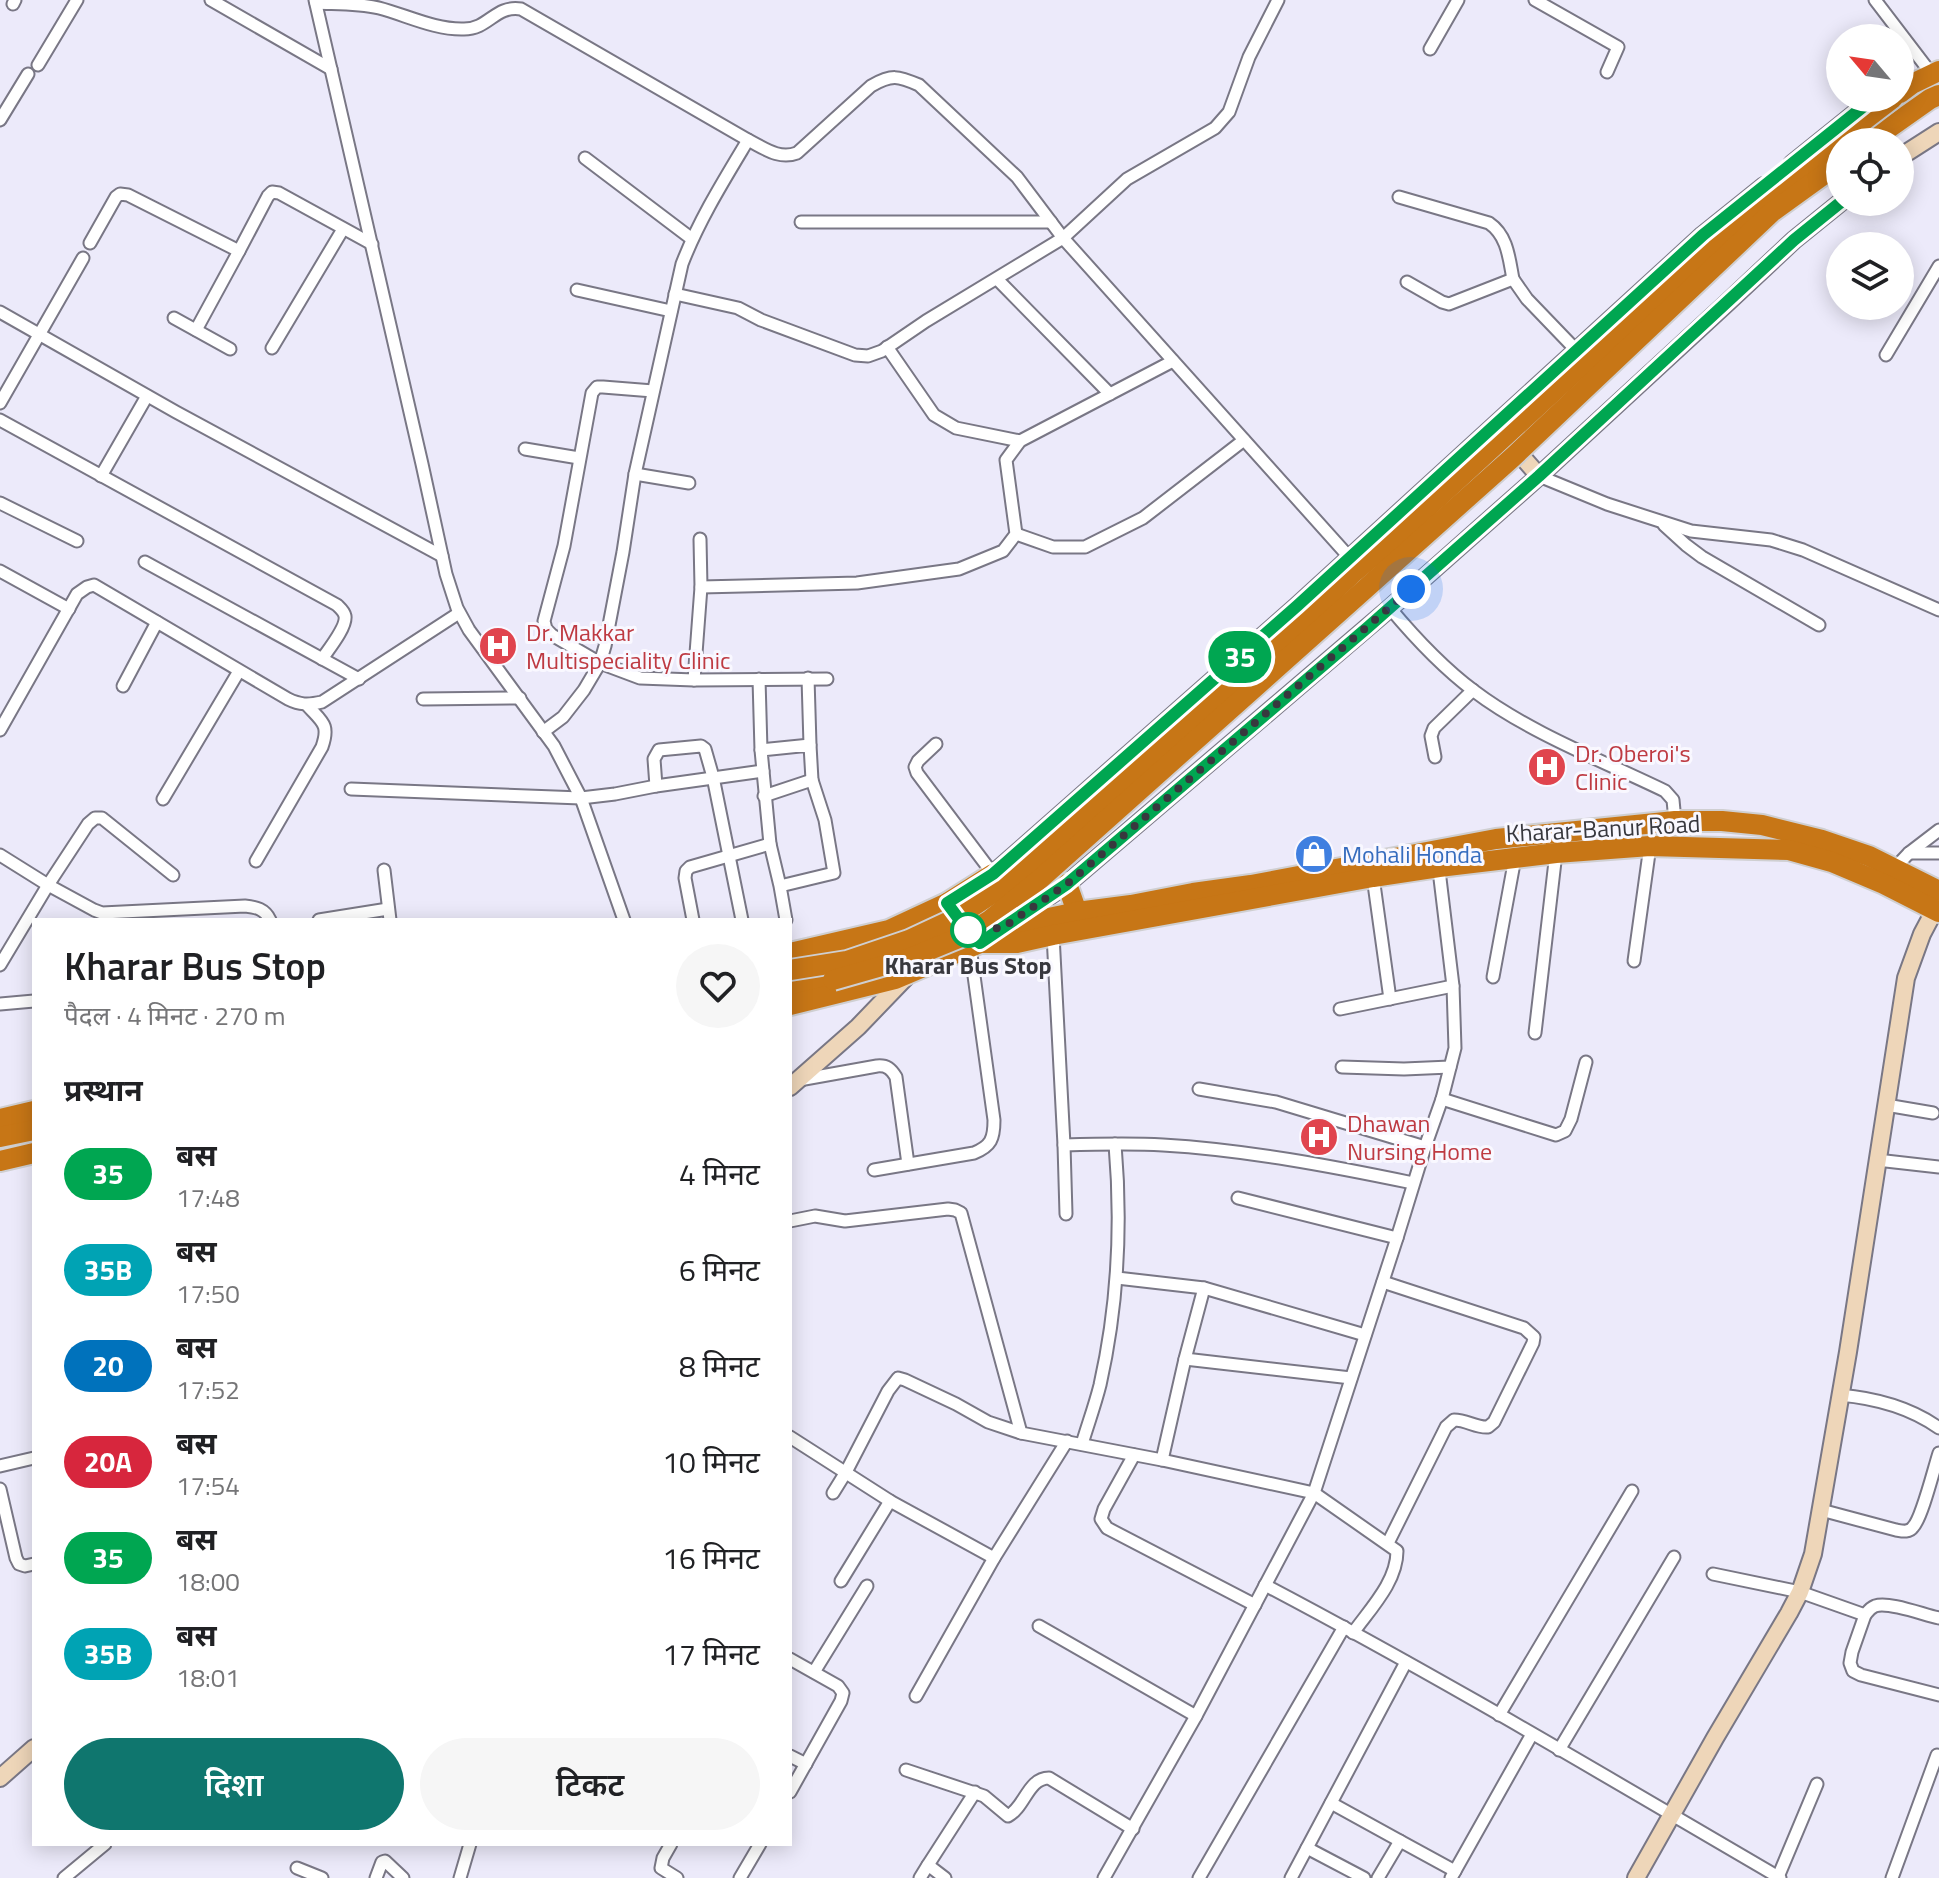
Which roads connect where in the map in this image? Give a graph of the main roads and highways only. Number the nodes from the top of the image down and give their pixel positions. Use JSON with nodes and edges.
{"nodes":[{"id":1,"x":1935,"y":66,"type":"edge"},
{"id":2,"x":1914,"y":76,"type":"edge"},
{"id":3,"x":1914,"y":82,"type":"edge"},
{"id":4,"x":1939,"y":95,"type":"edge"},
{"id":5,"x":1857,"y":112,"type":"edge"},
{"id":6,"x":1875,"y":112,"type":"edge"},
{"id":7,"x":1889,"y":128,"type":"edge"},
{"id":8,"x":1939,"y":132,"type":"edge"},
{"id":9,"x":1914,"y":148,"type":"edge"},
{"id":10,"x":1826,"y":173,"type":"edge"},
{"id":11,"x":1826,"y":214,"type":"edge"},
{"id":12,"x":1495,"y":425,"type":"junction"},
{"id":13,"x":1539,"y":476,"type":"junction"},
{"id":14,"x":1437,"y":858,"type":"junction"},
{"id":15,"x":993,"y":874,"type":"joint"},
{"id":16,"x":1889,"y":876,"type":"junction"},
{"id":17,"x":1067,"y":884,"type":"junction"},
{"id":18,"x":967,"y":891,"type":"junction"},
{"id":19,"x":947,"y":903,"type":"junction"},
{"id":20,"x":1938,"y":904,"type":"edge"},
{"id":21,"x":1077,"y":912,"type":"junction"},
{"id":22,"x":903,"y":923,"type":"junction"},
{"id":23,"x":1002,"y":928,"type":"junction"},
{"id":24,"x":975,"y":945,"type":"junction"},
{"id":25,"x":792,"y":955,"type":"edge"},
{"id":26,"x":792,"y":956,"type":"edge"},
{"id":27,"x":910,"y":973,"type":"junction"},
{"id":28,"x":792,"y":988,"type":"edge"},
{"id":29,"x":792,"y":1005,"type":"edge"},
{"id":30,"x":794,"y":1083,"type":"edge"},
{"id":31,"x":32,"y":1098,"type":"edge"},
{"id":32,"x":0,"y":1105,"type":"edge"},
{"id":33,"x":32,"y":1111,"type":"edge"},
{"id":34,"x":0,"y":1119,"type":"edge"},
{"id":35,"x":32,"y":1130,"type":"edge"},
{"id":36,"x":0,"y":1137,"type":"edge"},
{"id":37,"x":32,"y":1153,"type":"edge"},
{"id":38,"x":0,"y":1161,"type":"edge"},
{"id":39,"x":32,"y":1750,"type":"edge"},
{"id":40,"x":0,"y":1778,"type":"edge"},
{"id":41,"x":1636,"y":1878,"type":"edge"}],
"edges":[{"from":1,"to":2,"type":"main road"},
{"from":1,"to":3,"type":"highway"},
{"from":4,"to":7,"type":"highway"},
{"from":5,"to":12,"type":"main road"},
{"from":6,"to":26,"type":"highway","bridge":true},
{"from":8,"to":9,"type":"main road"},
{"from":10,"to":28,"type":"highway","bridge":true},
{"from":11,"to":13,"type":"main road"},
{"from":12,"to":13,"type":"main road"},
{"from":12,"to":15,"type":"main road"},
{"from":13,"to":17,"type":"main road"},
{"from":14,"to":16,"type":"highway","name":"Kharar-Banur Road"},
{"from":14,"to":16,"type":"highway"},
{"from":14,"to":21,"type":"highway"},
{"from":14,"to":24,"type":"highway","name":"Kharar-Banur Road"},
{"from":15,"to":18,"type":"highway"},
{"from":16,"to":20,"type":"highway","name":"Kharar-Banur Road"},
{"from":17,"to":21,"type":"highway"},
{"from":17,"to":23,"type":"main road"},
{"from":18,"to":19,"type":"highway"},
{"from":18,"to":23,"type":"highway"},
{"from":19,"to":22,"type":"highway"},
{"from":19,"to":24,"type":"highway"},
{"from":20,"to":41,"type":"main road"},
{"from":21,"to":23,"type":"highway"},
{"from":22,"to":25,"type":"highway"},
{"from":22,"to":27,"type":"main road"},
{"from":23,"to":24,"type":"highway"},
{"from":24,"to":27,"type":"highway"},
{"from":27,"to":29,"type":"highway"},
{"from":27,"to":30,"type":"main road"},
{"from":31,"to":32,"type":"highway"},
{"from":33,"to":34,"type":"highway"},
{"from":35,"to":36,"type":"highway"},
{"from":37,"to":38,"type":"highway"},
{"from":39,"to":40,"type":"main road"}]}
